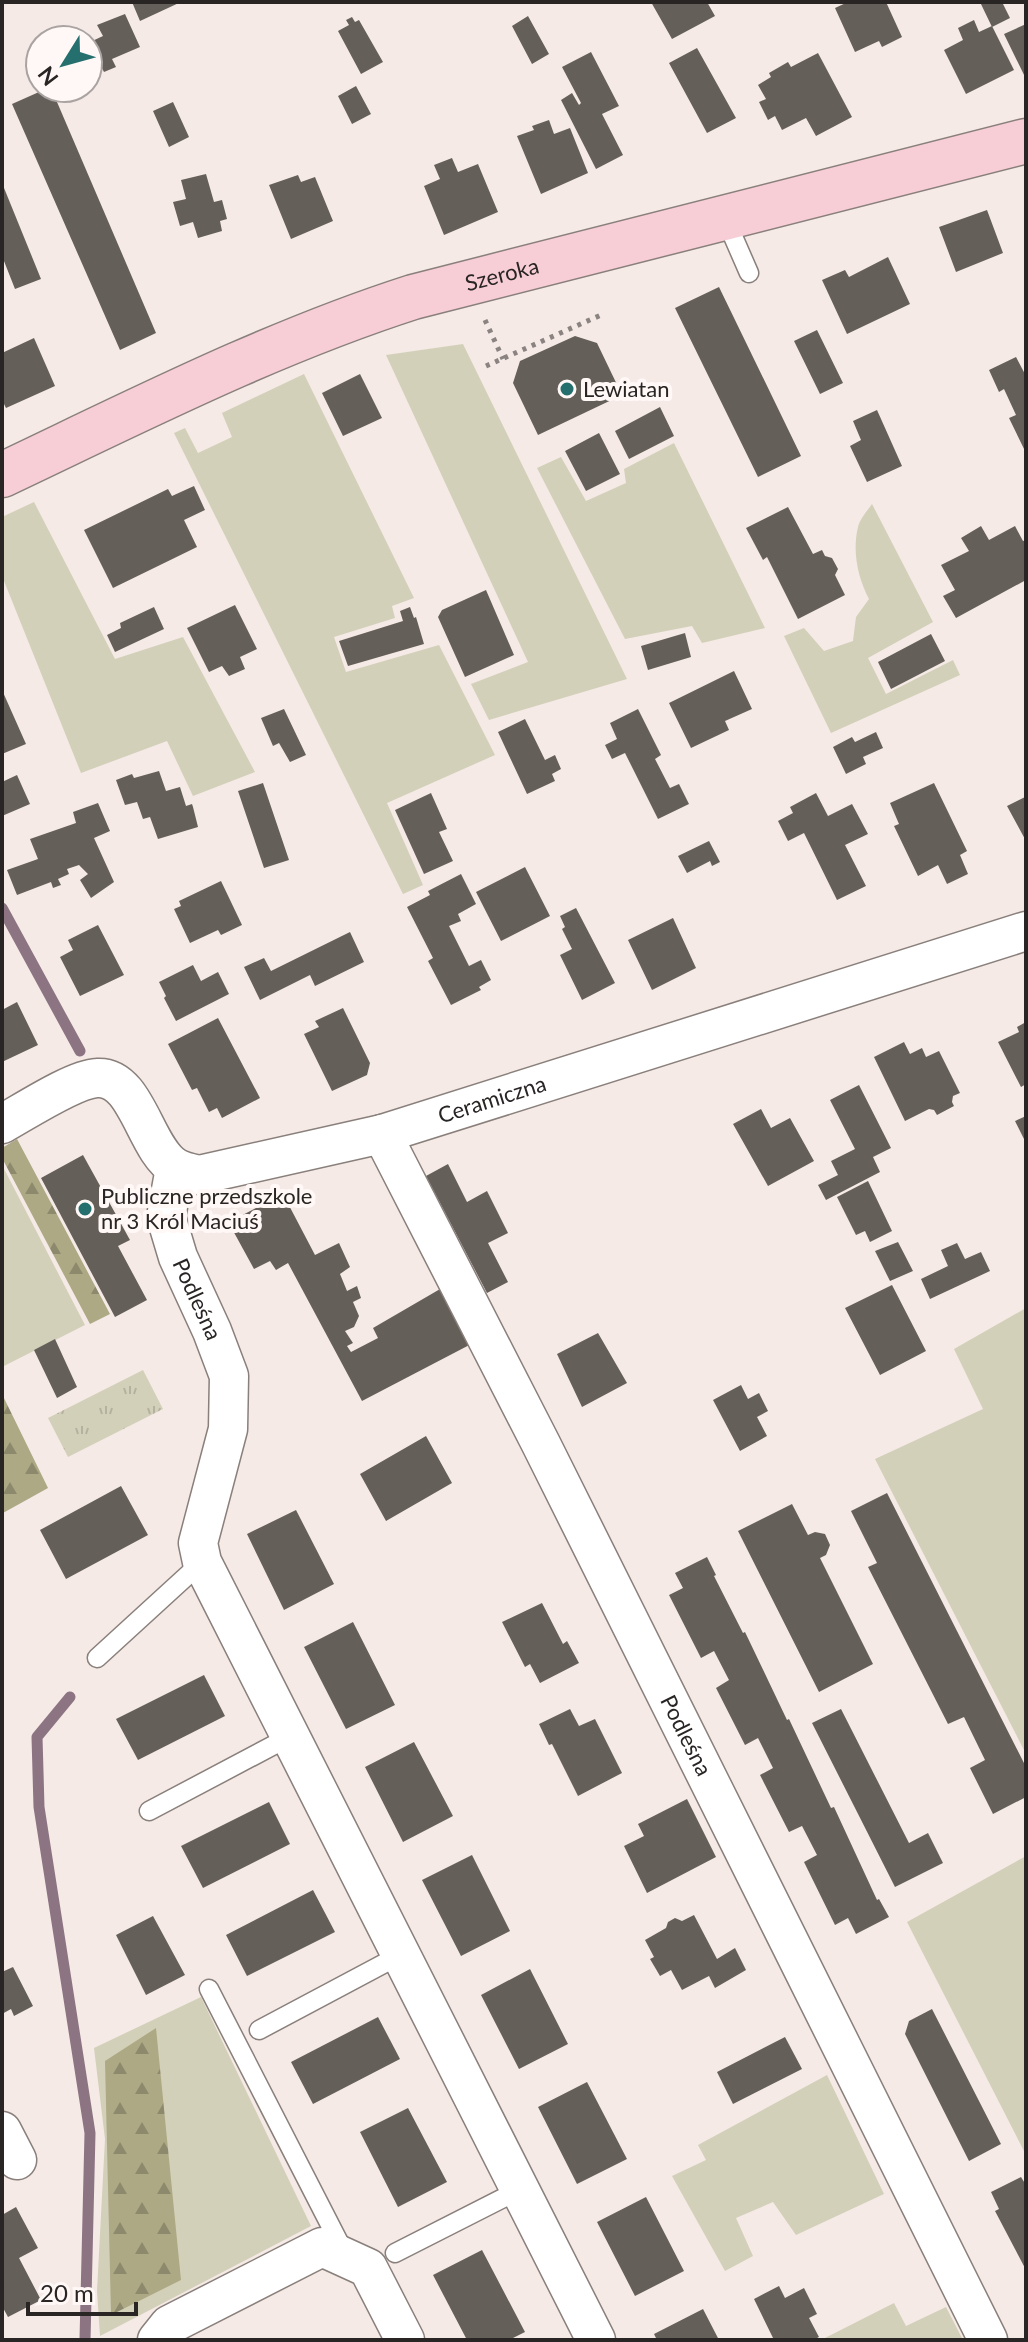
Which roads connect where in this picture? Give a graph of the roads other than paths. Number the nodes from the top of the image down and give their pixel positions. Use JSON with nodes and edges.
{"nodes":[{"id":1,"x":1026,"y":141,"type":"edge"},
{"id":2,"x":725,"y":218,"type":"junction"},
{"id":3,"x":749,"y":273,"type":"dead end"},
{"id":4,"x":2,"y":475,"type":"edge"},
{"id":5,"x":1026,"y":931,"type":"edge"},
{"id":6,"x":2,"y":1124,"type":"edge"},
{"id":7,"x":382,"y":1134,"type":"junction"},
{"id":8,"x":175,"y":1168,"type":"junction"},
{"id":9,"x":202,"y":1562,"type":"junction"},
{"id":10,"x":641,"y":1598,"type":"dead end"},
{"id":11,"x":97,"y":1658,"type":"dead end"},
{"id":12,"x":289,"y":1737,"type":"junction"},
{"id":13,"x":149,"y":1811,"type":"dead end"},
{"id":14,"x":400,"y":1955,"type":"junction"},
{"id":15,"x":209,"y":1989,"type":"dead end"},
{"id":16,"x":259,"y":2030,"type":"dead end"},
{"id":17,"x":519,"y":2190,"type":"junction"},
{"id":18,"x":395,"y":2253,"type":"dead end"},
{"id":19,"x":347,"y":2258,"type":"junction"},
{"id":20,"x":157,"y":2340,"type":"edge"},
{"id":21,"x":405,"y":2340,"type":"edge"},
{"id":22,"x":596,"y":2340,"type":"edge"},
{"id":23,"x":988,"y":2340,"type":"edge"},
{"id":24,"x":1017,"y":2340,"type":"edge"}],
"edges":[{"from":1,"to":2,"type":"street","name":"Szeroka"},
{"from":2,"to":3,"type":"lane"},
{"from":2,"to":4,"type":"street","name":"Szeroka"},
{"from":5,"to":7,"type":"street","name":"Ceramiczna"},
{"from":6,"to":8,"type":"street"},
{"from":7,"to":8,"type":"street","name":"Ceramiczna"},
{"from":7,"to":23,"type":"street","name":"Podleśna"},
{"from":8,"to":9,"type":"street","name":"Podleśna"},
{"from":9,"to":11,"type":"lane"},
{"from":9,"to":12,"type":"street","name":"Podleśna"},
{"from":10,"to":24,"type":"street"},
{"from":12,"to":13,"type":"lane"},
{"from":12,"to":14,"type":"street","name":"Podleśna"},
{"from":14,"to":16,"type":"lane"},
{"from":14,"to":17,"type":"street","name":"Podleśna"},
{"from":15,"to":19,"type":"lane"},
{"from":17,"to":18,"type":"lane"},
{"from":17,"to":22,"type":"street","name":"Podleśna"},
{"from":19,"to":20,"type":"street"},
{"from":19,"to":21,"type":"street"}]}
